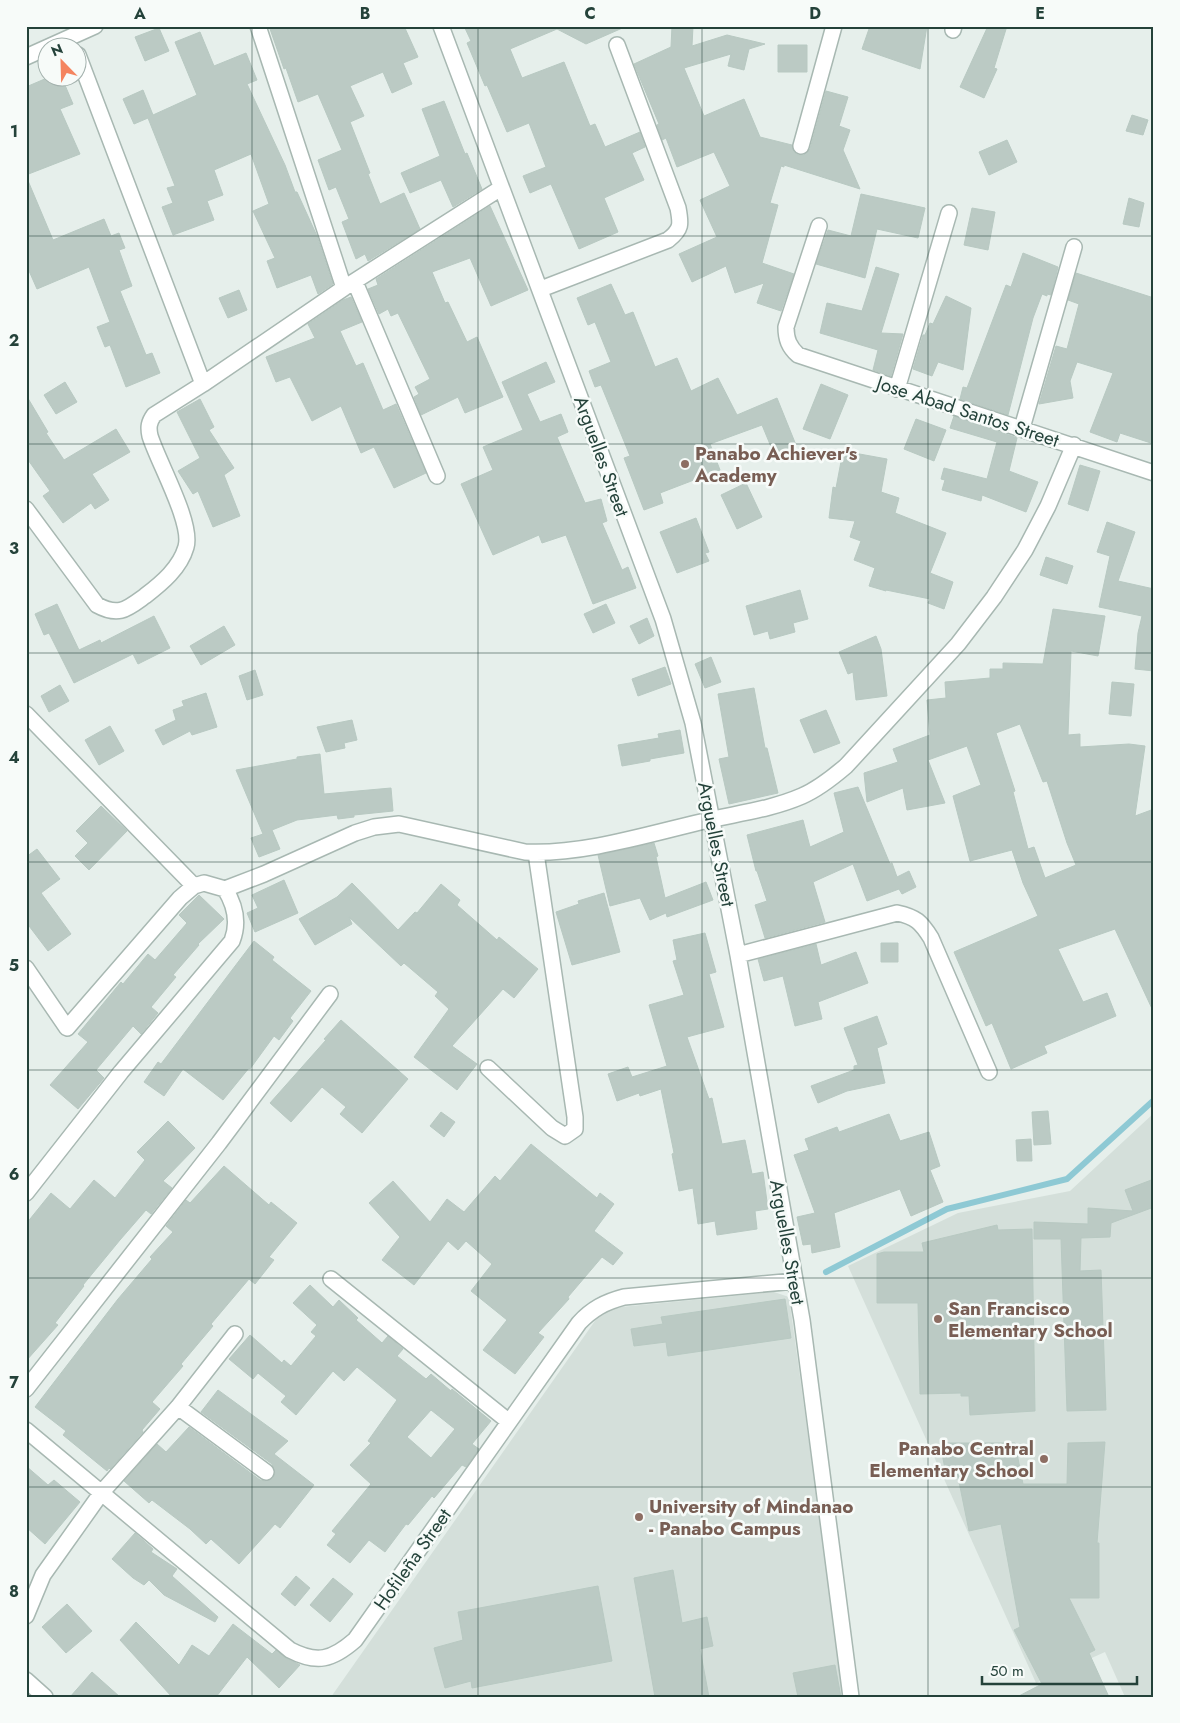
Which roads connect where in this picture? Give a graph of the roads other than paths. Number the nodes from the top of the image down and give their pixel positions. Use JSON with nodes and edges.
{"nodes":[{"id":1,"x":95,"y":26,"type":"edge"},
{"id":2,"x":258,"y":26,"type":"edge"},
{"id":3,"x":441,"y":26,"type":"edge"},
{"id":4,"x":834,"y":26,"type":"edge"},
{"id":5,"x":70,"y":37,"type":"edge"},
{"id":6,"x":617,"y":45,"type":"dead end"},
{"id":7,"x":26,"y":56,"type":"edge"},
{"id":8,"x":88,"y":81,"type":"edge"},
{"id":9,"x":801,"y":146,"type":"dead end"},
{"id":10,"x":501,"y":188,"type":"junction"},
{"id":11,"x":949,"y":213,"type":"dead end"},
{"id":12,"x":819,"y":226,"type":"dead end"},
{"id":13,"x":1074,"y":247,"type":"dead end"},
{"id":14,"x":349,"y":285,"type":"junction"},
{"id":15,"x":540,"y":289,"type":"junction"},
{"id":16,"x":203,"y":384,"type":"junction"},
{"id":17,"x":897,"y":389,"type":"junction"},
{"id":18,"x":1022,"y":428,"type":"junction"},
{"id":19,"x":1074,"y":445,"type":"junction"},
{"id":20,"x":1154,"y":473,"type":"edge"},
{"id":21,"x":437,"y":476,"type":"dead end"},
{"id":22,"x":26,"y":509,"type":"edge"},
{"id":23,"x":26,"y":714,"type":"edge"},
{"id":24,"x":712,"y":819,"type":"junction"},
{"id":25,"x":536,"y":853,"type":"junction"},
{"id":26,"x":194,"y":886,"type":"junction"},
{"id":27,"x":225,"y":889,"type":"junction"},
{"id":28,"x":738,"y":955,"type":"junction"},
{"id":29,"x":26,"y":968,"type":"edge"},
{"id":30,"x":330,"y":994,"type":"dead end"},
{"id":31,"x":488,"y":1068,"type":"dead end"},
{"id":32,"x":989,"y":1072,"type":"dead end"},
{"id":33,"x":26,"y":1193,"type":"edge"},
{"id":34,"x":331,"y":1279,"type":"dead end"},
{"id":35,"x":795,"y":1281,"type":"junction"},
{"id":36,"x":235,"y":1334,"type":"dead end"},
{"id":37,"x":26,"y":1389,"type":"edge"},
{"id":38,"x":178,"y":1407,"type":"junction"},
{"id":39,"x":508,"y":1421,"type":"junction"},
{"id":40,"x":26,"y":1430,"type":"edge"},
{"id":41,"x":266,"y":1472,"type":"dead end"},
{"id":42,"x":102,"y":1492,"type":"junction"},
{"id":43,"x":26,"y":1616,"type":"edge"},
{"id":44,"x":26,"y":1680,"type":"edge"},
{"id":45,"x":45,"y":1697,"type":"edge"},
{"id":46,"x":851,"y":1697,"type":"edge"}],
"edges":[{"from":1,"to":5,"type":"street"},
{"from":2,"to":14,"type":"street"},
{"from":3,"to":10,"type":"street","name":"Arguelles Street"},
{"from":4,"to":9,"type":"street"},
{"from":5,"to":7,"type":"street"},
{"from":6,"to":15,"type":"street"},
{"from":8,"to":16,"type":"street"},
{"from":10,"to":14,"type":"street"},
{"from":10,"to":15,"type":"street","name":"Arguelles Street"},
{"from":11,"to":17,"type":"street"},
{"from":12,"to":17,"type":"street","name":"Jose Abad Santos Street"},
{"from":13,"to":18,"type":"street"},
{"from":14,"to":16,"type":"street"},
{"from":14,"to":21,"type":"street"},
{"from":15,"to":24,"type":"street","name":"Arguelles Street"},
{"from":16,"to":22,"type":"street"},
{"from":17,"to":18,"type":"street","name":"Jose Abad Santos Street"},
{"from":18,"to":19,"type":"street","name":"Jose Abad Santos Street"},
{"from":19,"to":20,"type":"street","name":"Jose Abad Santos Street"},
{"from":19,"to":24,"type":"street"},
{"from":23,"to":26,"type":"street"},
{"from":24,"to":25,"type":"street"},
{"from":24,"to":28,"type":"street","name":"Arguelles Street"},
{"from":25,"to":27,"type":"street"},
{"from":25,"to":31,"type":"street"},
{"from":26,"to":27,"type":"street"},
{"from":26,"to":29,"type":"street"},
{"from":27,"to":33,"type":"street"},
{"from":28,"to":32,"type":"street"},
{"from":28,"to":35,"type":"street","name":"Arguelles Street"},
{"from":30,"to":37,"type":"street"},
{"from":34,"to":39,"type":"street"},
{"from":35,"to":39,"type":"street","name":"Hofileña Street"},
{"from":35,"to":46,"type":"street","name":"Arguelles Street"},
{"from":36,"to":38,"type":"street"},
{"from":38,"to":41,"type":"street"},
{"from":38,"to":42,"type":"street"},
{"from":39,"to":42,"type":"street","name":"Hofileña Street"},
{"from":40,"to":42,"type":"street","name":"Hofileña Street"},
{"from":42,"to":43,"type":"street"},
{"from":44,"to":45,"type":"street"}]}
